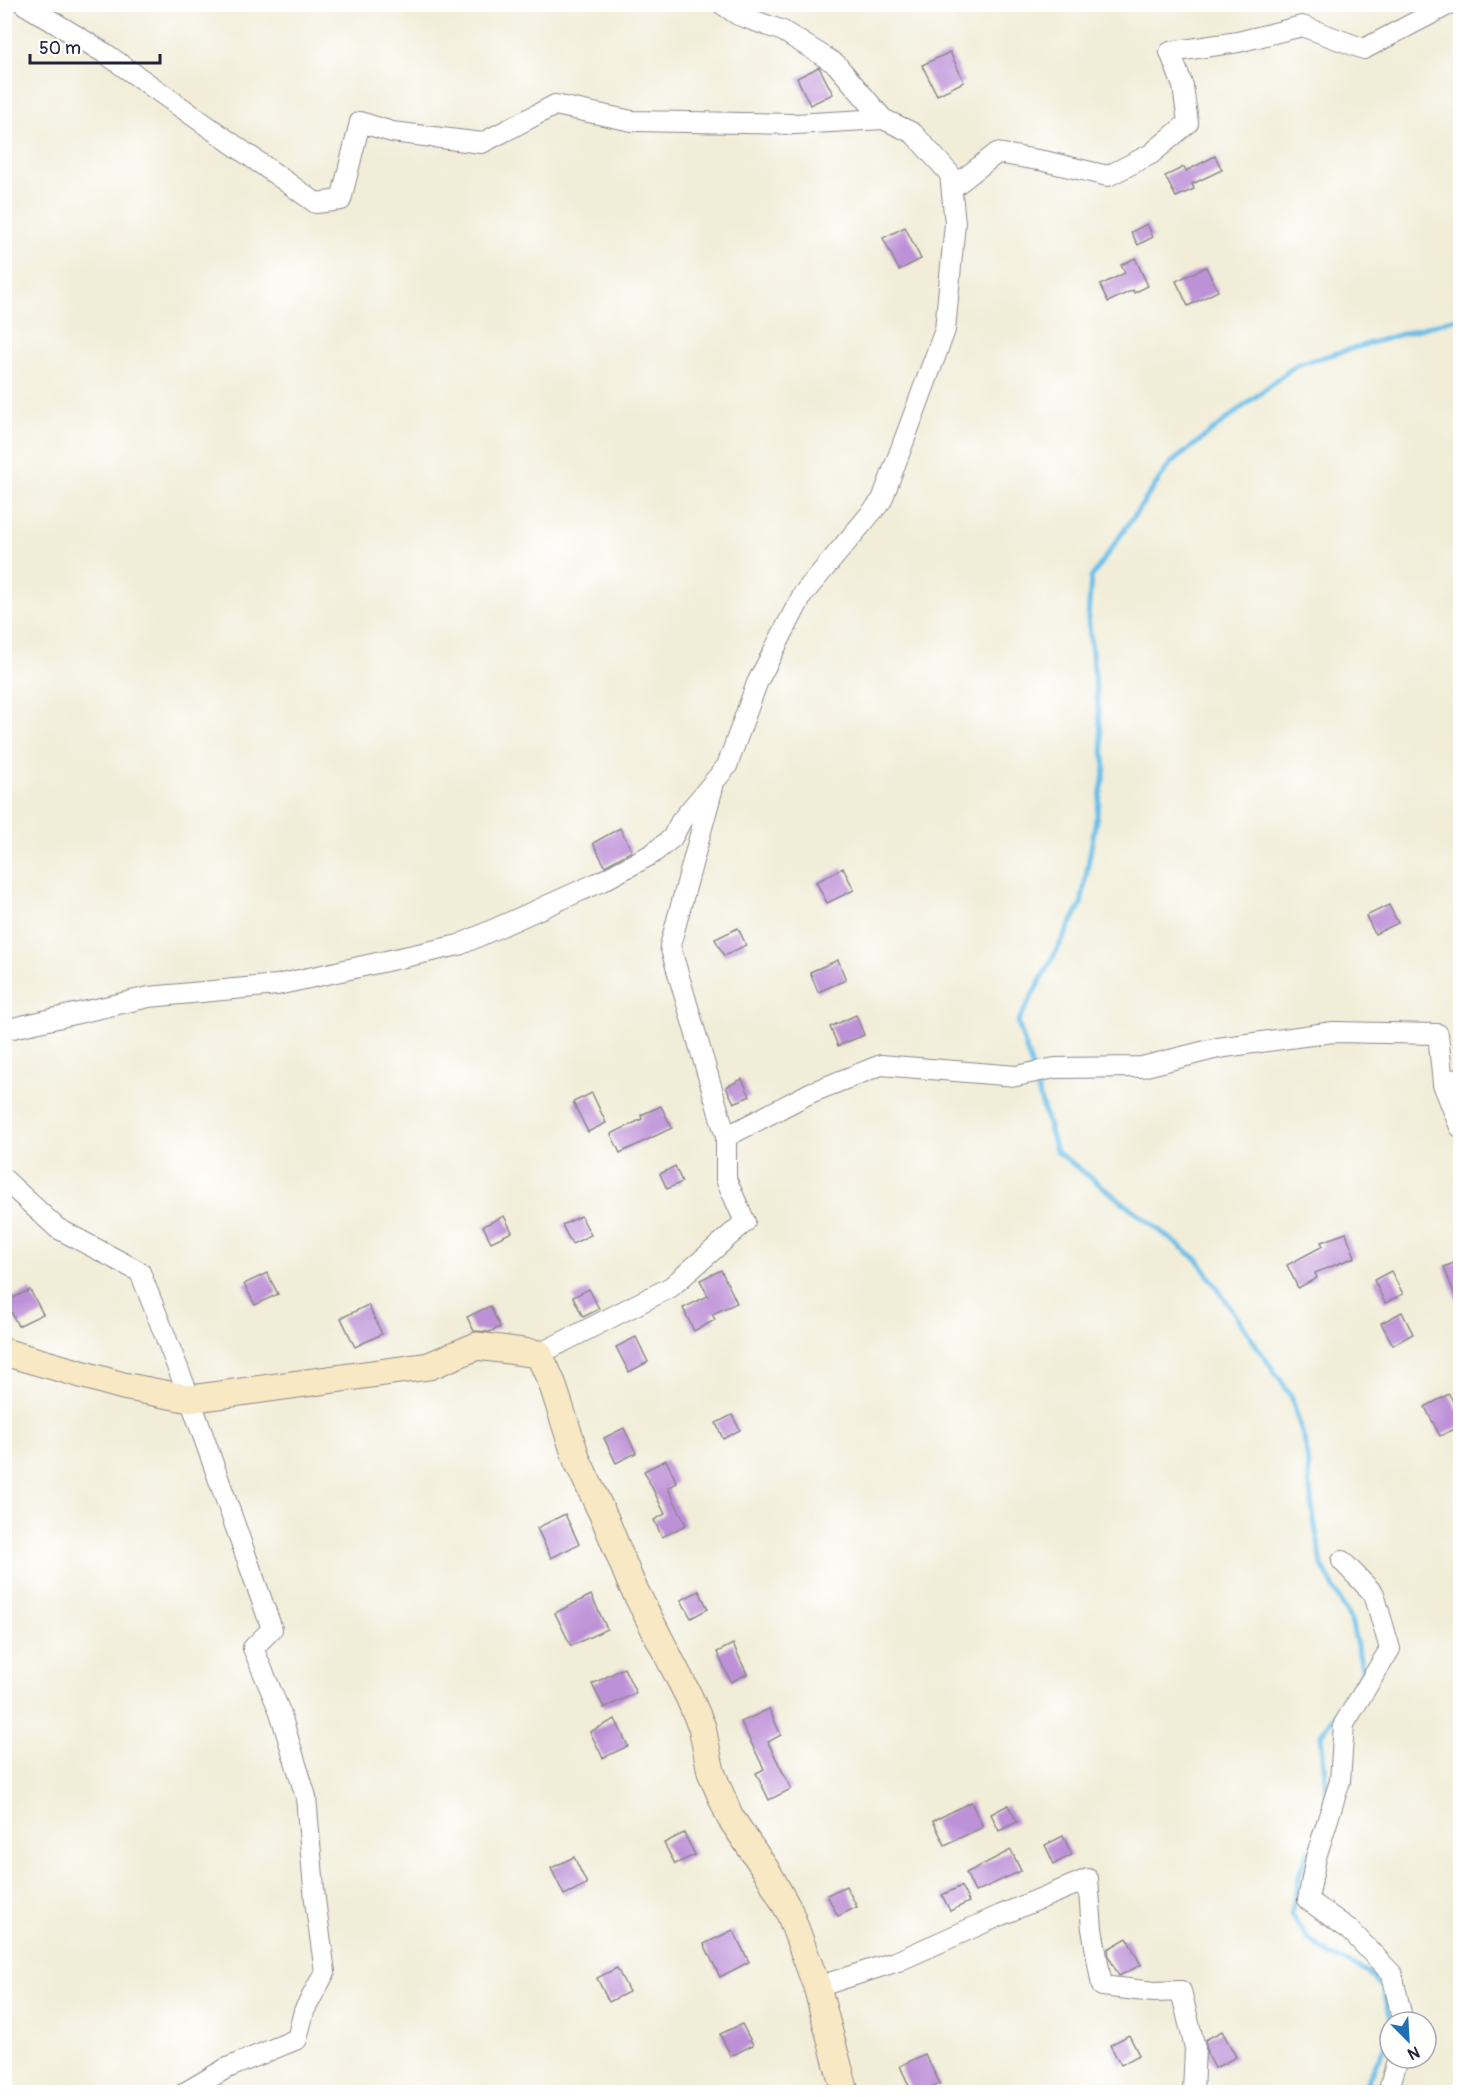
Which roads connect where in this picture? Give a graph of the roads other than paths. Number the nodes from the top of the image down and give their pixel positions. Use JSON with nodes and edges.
{"nodes":[{"id":1,"x":24,"y":4,"type":"edge"},
{"id":2,"x":722,"y":4,"type":"edge"},
{"id":3,"x":1450,"y":4,"type":"edge"},
{"id":4,"x":883,"y":118,"type":"junction"},
{"id":5,"x":952,"y":188,"type":"junction"},
{"id":6,"x":715,"y":780,"type":"junction"},
{"id":7,"x":4,"y":1030,"type":"edge"},
{"id":8,"x":1452,"y":1081,"type":"edge"},
{"id":9,"x":1461,"y":1127,"type":"edge"},
{"id":10,"x":726,"y":1137,"type":"junction"},
{"id":11,"x":4,"y":1179,"type":"edge"},
{"id":12,"x":4,"y":1352,"type":"edge"},
{"id":13,"x":539,"y":1354,"type":"junction"},
{"id":14,"x":190,"y":1399,"type":"junction"},
{"id":15,"x":1342,"y":1562,"type":"dead end"},
{"id":16,"x":817,"y":1987,"type":"junction"},
{"id":17,"x":1400,"y":2010,"type":"edge"},
{"id":18,"x":1394,"y":2070,"type":"edge"},
{"id":19,"x":186,"y":2092,"type":"edge"},
{"id":20,"x":845,"y":2092,"type":"edge"},
{"id":21,"x":1193,"y":2092,"type":"edge"},
{"id":22,"x":1388,"y":2092,"type":"edge"}],
"edges":[{"from":1,"to":4,"type":"street"},
{"from":2,"to":4,"type":"street"},
{"from":3,"to":5,"type":"street"},
{"from":4,"to":5,"type":"street"},
{"from":5,"to":6,"type":"street"},
{"from":6,"to":7,"type":"street"},
{"from":6,"to":10,"type":"street"},
{"from":8,"to":9,"type":"street"},
{"from":8,"to":10,"type":"street"},
{"from":10,"to":13,"type":"street"},
{"from":11,"to":14,"type":"street"},
{"from":12,"to":14,"type":"street"},
{"from":13,"to":14,"type":"street"},
{"from":13,"to":16,"type":"street"},
{"from":14,"to":19,"type":"street"},
{"from":15,"to":17,"type":"street"},
{"from":16,"to":20,"type":"street"},
{"from":16,"to":21,"type":"street"},
{"from":18,"to":22,"type":"street"}]}
